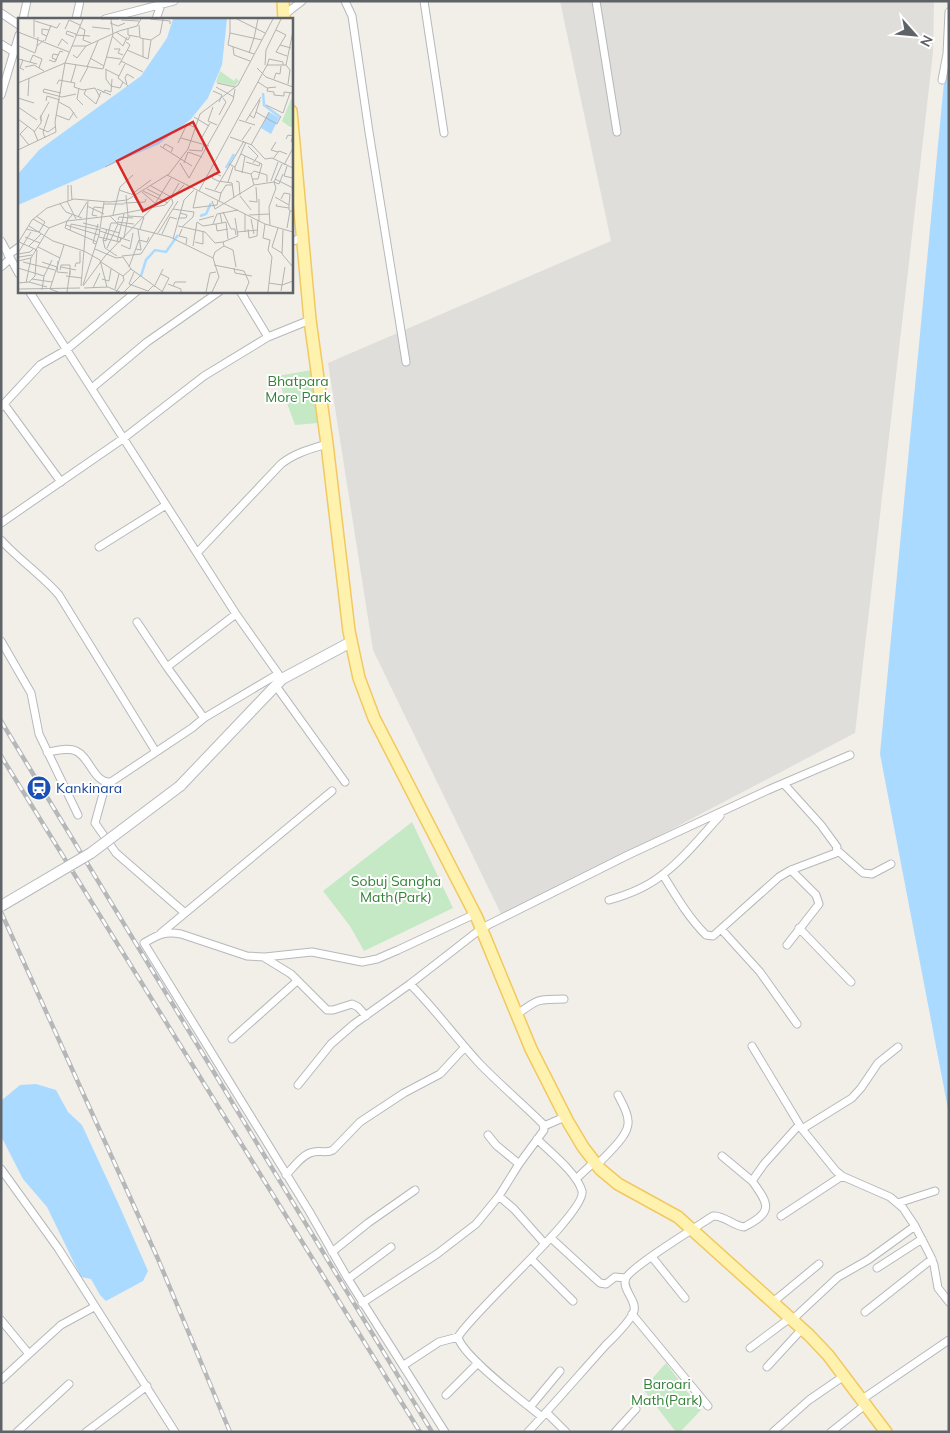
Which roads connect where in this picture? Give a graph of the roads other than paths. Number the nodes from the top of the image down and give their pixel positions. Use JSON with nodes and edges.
{"nodes":[{"id":1,"x":27,"y":1,"type":"edge"},
{"id":2,"x":80,"y":1,"type":"edge"},
{"id":3,"x":174,"y":1,"type":"edge"},
{"id":4,"x":283,"y":1,"type":"edge"},
{"id":5,"x":302,"y":1,"type":"edge"},
{"id":6,"x":345,"y":1,"type":"edge"},
{"id":7,"x":424,"y":1,"type":"edge"},
{"id":8,"x":596,"y":1,"type":"edge"},
{"id":9,"x":161,"y":3,"type":"edge"},
{"id":10,"x":949,"y":12,"type":"edge"},
{"id":11,"x":1,"y":13,"type":"edge"},
{"id":12,"x":284,"y":17,"type":"edge"},
{"id":13,"x":23,"y":18,"type":"edge"},
{"id":14,"x":76,"y":18,"type":"edge"},
{"id":15,"x":108,"y":18,"type":"edge"},
{"id":16,"x":156,"y":18,"type":"edge"},
{"id":17,"x":18,"y":23,"type":"edge"},
{"id":18,"x":18,"y":38,"type":"edge"},
{"id":19,"x":1,"y":44,"type":"edge"},
{"id":20,"x":14,"y":52,"type":"junction"},
{"id":21,"x":942,"y":80,"type":"dead end"},
{"id":22,"x":1,"y":95,"type":"edge"},
{"id":23,"x":292,"y":129,"type":"edge"},
{"id":24,"x":617,"y":132,"type":"dead end"},
{"id":25,"x":444,"y":133,"type":"dead end"},
{"id":26,"x":294,"y":162,"type":"edge"},
{"id":27,"x":303,"y":236,"type":"junction"},
{"id":28,"x":1,"y":241,"type":"edge"},
{"id":29,"x":292,"y":242,"type":"edge"},
{"id":30,"x":18,"y":248,"type":"edge"},
{"id":31,"x":9,"y":257,"type":"junction"},
{"id":32,"x":1,"y":267,"type":"edge"},
{"id":33,"x":18,"y":272,"type":"edge"},
{"id":34,"x":30,"y":292,"type":"edge"},
{"id":35,"x":136,"y":292,"type":"edge"},
{"id":36,"x":219,"y":292,"type":"edge"},
{"id":37,"x":241,"y":292,"type":"edge"},
{"id":38,"x":310,"y":320,"type":"junction"},
{"id":39,"x":268,"y":337,"type":"junction"},
{"id":40,"x":66,"y":350,"type":"junction"},
{"id":41,"x":406,"y":362,"type":"dead end"},
{"id":42,"x":92,"y":388,"type":"junction"},
{"id":43,"x":3,"y":406,"type":"edge"},
{"id":44,"x":124,"y":438,"type":"junction"},
{"id":45,"x":327,"y":444,"type":"junction"},
{"id":46,"x":61,"y":482,"type":"junction"},
{"id":47,"x":166,"y":504,"type":"junction"},
{"id":48,"x":1,"y":523,"type":"edge"},
{"id":49,"x":1,"y":540,"type":"edge"},
{"id":50,"x":99,"y":547,"type":"dead end"},
{"id":51,"x":197,"y":553,"type":"junction"},
{"id":52,"x":236,"y":614,"type":"junction"},
{"id":53,"x":137,"y":622,"type":"dead end"},
{"id":54,"x":1,"y":641,"type":"edge"},
{"id":55,"x":351,"y":642,"type":"junction"},
{"id":56,"x":167,"y":667,"type":"junction"},
{"id":57,"x":279,"y":680,"type":"junction"},
{"id":58,"x":204,"y":718,"type":"junction"},
{"id":59,"x":47,"y":752,"type":"junction"},
{"id":60,"x":156,"y":752,"type":"junction"},
{"id":61,"x":850,"y":755,"type":"dead end"},
{"id":62,"x":344,"y":782,"type":"dead end"},
{"id":63,"x":106,"y":783,"type":"junction"},
{"id":64,"x":784,"y":784,"type":"junction"},
{"id":65,"x":332,"y":791,"type":"dead end"},
{"id":66,"x":724,"y":812,"type":"junction"},
{"id":67,"x":78,"y":815,"type":"dead end"},
{"id":68,"x":837,"y":850,"type":"junction"},
{"id":69,"x":891,"y":864,"type":"dead end"},
{"id":70,"x":791,"y":870,"type":"junction"},
{"id":71,"x":662,"y":875,"type":"junction"},
{"id":72,"x":609,"y":900,"type":"dead end"},
{"id":73,"x":1,"y":906,"type":"edge"},
{"id":74,"x":185,"y":913,"type":"junction"},
{"id":75,"x":475,"y":914,"type":"junction"},
{"id":76,"x":482,"y":928,"type":"junction"},
{"id":77,"x":800,"y":928,"type":"junction"},
{"id":78,"x":721,"y":929,"type":"junction"},
{"id":79,"x":161,"y":933,"type":"junction"},
{"id":80,"x":787,"y":945,"type":"dead end"},
{"id":81,"x":265,"y":958,"type":"junction"},
{"id":82,"x":298,"y":981,"type":"junction"},
{"id":83,"x":851,"y":982,"type":"dead end"},
{"id":84,"x":410,"y":984,"type":"junction"},
{"id":85,"x":564,"y":999,"type":"dead end"},
{"id":86,"x":516,"y":1015,"type":"junction"},
{"id":87,"x":366,"y":1016,"type":"junction"},
{"id":88,"x":797,"y":1024,"type":"dead end"},
{"id":89,"x":232,"y":1039,"type":"dead end"},
{"id":90,"x":752,"y":1046,"type":"dead end"},
{"id":91,"x":898,"y":1046,"type":"dead end"},
{"id":92,"x":465,"y":1048,"type":"junction"},
{"id":93,"x":298,"y":1085,"type":"dead end"},
{"id":94,"x":618,"y":1095,"type":"dead end"},
{"id":95,"x":565,"y":1117,"type":"junction"},
{"id":96,"x":544,"y":1126,"type":"junction"},
{"id":97,"x":801,"y":1127,"type":"junction"},
{"id":98,"x":488,"y":1135,"type":"dead end"},
{"id":99,"x":537,"y":1140,"type":"junction"},
{"id":100,"x":722,"y":1156,"type":"dead end"},
{"id":101,"x":596,"y":1163,"type":"junction"},
{"id":102,"x":519,"y":1164,"type":"junction"},
{"id":103,"x":1,"y":1169,"type":"edge"},
{"id":104,"x":286,"y":1175,"type":"junction"},
{"id":105,"x":842,"y":1176,"type":"junction"},
{"id":106,"x":576,"y":1179,"type":"junction"},
{"id":107,"x":752,"y":1181,"type":"junction"},
{"id":108,"x":415,"y":1190,"type":"dead end"},
{"id":109,"x":935,"y":1191,"type":"dead end"},
{"id":110,"x":499,"y":1196,"type":"junction"},
{"id":111,"x":898,"y":1202,"type":"junction"},
{"id":112,"x":781,"y":1216,"type":"dead end"},
{"id":113,"x":915,"y":1226,"type":"junction"},
{"id":114,"x":692,"y":1230,"type":"junction"},
{"id":115,"x":551,"y":1238,"type":"junction"},
{"id":116,"x":922,"y":1239,"type":"junction"},
{"id":117,"x":545,"y":1244,"type":"junction"},
{"id":118,"x":392,"y":1246,"type":"dead end"},
{"id":119,"x":332,"y":1252,"type":"junction"},
{"id":120,"x":652,"y":1257,"type":"junction"},
{"id":121,"x":530,"y":1259,"type":"junction"},
{"id":122,"x":932,"y":1259,"type":"junction"},
{"id":123,"x":819,"y":1264,"type":"dead end"},
{"id":124,"x":877,"y":1268,"type":"dead end"},
{"id":125,"x":626,"y":1278,"type":"junction"},
{"id":126,"x":348,"y":1279,"type":"junction"},
{"id":127,"x":685,"y":1298,"type":"dead end"},
{"id":128,"x":573,"y":1301,"type":"dead end"},
{"id":129,"x":773,"y":1302,"type":"junction"},
{"id":130,"x":949,"y":1302,"type":"edge"},
{"id":131,"x":362,"y":1303,"type":"junction"},
{"id":132,"x":94,"y":1307,"type":"junction"},
{"id":133,"x":864,"y":1312,"type":"dead end"},
{"id":134,"x":632,"y":1314,"type":"junction"},
{"id":135,"x":791,"y":1319,"type":"junction"},
{"id":136,"x":1,"y":1320,"type":"edge"},
{"id":137,"x":802,"y":1329,"type":"junction"},
{"id":138,"x":458,"y":1337,"type":"junction"},
{"id":139,"x":949,"y":1340,"type":"edge"},
{"id":140,"x":750,"y":1348,"type":"dead end"},
{"id":141,"x":29,"y":1354,"type":"junction"},
{"id":142,"x":478,"y":1362,"type":"junction"},
{"id":143,"x":404,"y":1365,"type":"junction"},
{"id":144,"x":767,"y":1366,"type":"dead end"},
{"id":145,"x":560,"y":1371,"type":"dead end"},
{"id":146,"x":844,"y":1376,"type":"junction"},
{"id":147,"x":1,"y":1380,"type":"edge"},
{"id":148,"x":69,"y":1384,"type":"dead end"},
{"id":149,"x":147,"y":1386,"type":"junction"},
{"id":150,"x":446,"y":1395,"type":"dead end"},
{"id":151,"x":863,"y":1402,"type":"junction"},
{"id":152,"x":708,"y":1406,"type":"dead end"},
{"id":153,"x":530,"y":1408,"type":"junction"},
{"id":154,"x":636,"y":1409,"type":"dead end"},
{"id":155,"x":544,"y":1415,"type":"junction"},
{"id":156,"x":17,"y":1432,"type":"edge"},
{"id":157,"x":86,"y":1432,"type":"edge"},
{"id":158,"x":175,"y":1432,"type":"edge"},
{"id":159,"x":445,"y":1432,"type":"edge"},
{"id":160,"x":528,"y":1432,"type":"edge"},
{"id":161,"x":566,"y":1432,"type":"edge"},
{"id":162,"x":615,"y":1432,"type":"edge"},
{"id":163,"x":773,"y":1432,"type":"edge"},
{"id":164,"x":831,"y":1432,"type":"edge"},
{"id":165,"x":886,"y":1432,"type":"edge"}],
"edges":[{"from":1,"to":13,"type":"street"},
{"from":2,"to":14,"type":"street"},
{"from":3,"to":9,"type":"street"},
{"from":4,"to":12,"type":"main road"},
{"from":5,"to":12,"type":"street"},
{"from":6,"to":41,"type":"street"},
{"from":7,"to":25,"type":"street"},
{"from":8,"to":24,"type":"street"},
{"from":9,"to":15,"type":"street"},
{"from":9,"to":16,"type":"street"},
{"from":10,"to":21,"type":"street"},
{"from":11,"to":17,"type":"street"},
{"from":18,"to":20,"type":"street"},
{"from":19,"to":20,"type":"street"},
{"from":20,"to":22,"type":"street"},
{"from":23,"to":26,"type":"main road"},
{"from":26,"to":27,"type":"main road"},
{"from":27,"to":29,"type":"street"},
{"from":27,"to":38,"type":"main road"},
{"from":28,"to":31,"type":"street"},
{"from":30,"to":31,"type":"street"},
{"from":31,"to":32,"type":"street"},
{"from":31,"to":33,"type":"street"},
{"from":34,"to":40,"type":"street"},
{"from":35,"to":40,"type":"street"},
{"from":36,"to":42,"type":"street"},
{"from":37,"to":39,"type":"street"},
{"from":38,"to":39,"type":"street"},
{"from":38,"to":45,"type":"main road"},
{"from":39,"to":44,"type":"street"},
{"from":40,"to":42,"type":"street"},
{"from":40,"to":43,"type":"street"},
{"from":42,"to":44,"type":"street"},
{"from":43,"to":46,"type":"street"},
{"from":44,"to":46,"type":"street"},
{"from":44,"to":47,"type":"street"},
{"from":45,"to":51,"type":"street"},
{"from":45,"to":55,"type":"main road"},
{"from":46,"to":48,"type":"street"},
{"from":47,"to":50,"type":"street"},
{"from":47,"to":51,"type":"street"},
{"from":49,"to":60,"type":"street"},
{"from":51,"to":52,"type":"street"},
{"from":52,"to":56,"type":"street"},
{"from":52,"to":57,"type":"street"},
{"from":53,"to":56,"type":"street"},
{"from":54,"to":59,"type":"street"},
{"from":55,"to":57,"type":"main road"},
{"from":55,"to":75,"type":"main road"},
{"from":56,"to":58,"type":"street"},
{"from":57,"to":58,"type":"street"},
{"from":57,"to":62,"type":"street"},
{"from":57,"to":73,"type":"main road","bridge":true},
{"from":58,"to":60,"type":"street"},
{"from":59,"to":63,"type":"street"},
{"from":59,"to":67,"type":"street"},
{"from":60,"to":63,"type":"street"},
{"from":61,"to":64,"type":"street"},
{"from":63,"to":74,"type":"street"},
{"from":64,"to":66,"type":"street"},
{"from":64,"to":68,"type":"street"},
{"from":65,"to":74,"type":"street"},
{"from":66,"to":71,"type":"street"},
{"from":66,"to":76,"type":"street"},
{"from":68,"to":69,"type":"street"},
{"from":68,"to":70,"type":"street"},
{"from":70,"to":77,"type":"street"},
{"from":70,"to":78,"type":"street"},
{"from":71,"to":72,"type":"street"},
{"from":71,"to":78,"type":"street"},
{"from":74,"to":79,"type":"street"},
{"from":75,"to":76,"type":"main road"},
{"from":75,"to":81,"type":"street"},
{"from":76,"to":84,"type":"street"},
{"from":76,"to":86,"type":"main road"},
{"from":77,"to":80,"type":"street"},
{"from":77,"to":83,"type":"street"},
{"from":78,"to":88,"type":"street"},
{"from":79,"to":81,"type":"street"},
{"from":79,"to":104,"type":"street"},
{"from":81,"to":82,"type":"street"},
{"from":82,"to":87,"type":"street"},
{"from":82,"to":89,"type":"street"},
{"from":84,"to":87,"type":"street"},
{"from":84,"to":92,"type":"street"},
{"from":85,"to":86,"type":"street"},
{"from":86,"to":95,"type":"main road"},
{"from":87,"to":93,"type":"street"},
{"from":90,"to":97,"type":"street"},
{"from":91,"to":97,"type":"street"},
{"from":92,"to":96,"type":"street"},
{"from":92,"to":104,"type":"street"},
{"from":94,"to":101,"type":"street"},
{"from":95,"to":96,"type":"street"},
{"from":95,"to":101,"type":"main road"},
{"from":96,"to":99,"type":"street"},
{"from":97,"to":105,"type":"street"},
{"from":97,"to":107,"type":"street"},
{"from":98,"to":102,"type":"street"},
{"from":99,"to":102,"type":"street"},
{"from":99,"to":106,"type":"street"},
{"from":100,"to":107,"type":"street"},
{"from":101,"to":106,"type":"street"},
{"from":101,"to":114,"type":"main road"},
{"from":102,"to":110,"type":"street"},
{"from":103,"to":132,"type":"street"},
{"from":104,"to":119,"type":"street"},
{"from":105,"to":111,"type":"street"},
{"from":105,"to":112,"type":"street"},
{"from":106,"to":115,"type":"street"},
{"from":107,"to":114,"type":"street"},
{"from":108,"to":119,"type":"street"},
{"from":109,"to":111,"type":"street"},
{"from":110,"to":117,"type":"street"},
{"from":110,"to":131,"type":"street"},
{"from":111,"to":113,"type":"street"},
{"from":113,"to":116,"type":"street"},
{"from":113,"to":135,"type":"street"},
{"from":114,"to":120,"type":"street"},
{"from":114,"to":129,"type":"main road"},
{"from":115,"to":117,"type":"street"},
{"from":115,"to":125,"type":"street"},
{"from":116,"to":122,"type":"street"},
{"from":116,"to":124,"type":"street"},
{"from":117,"to":121,"type":"street"},
{"from":118,"to":126,"type":"street"},
{"from":119,"to":126,"type":"street"},
{"from":120,"to":125,"type":"street"},
{"from":120,"to":127,"type":"street"},
{"from":121,"to":128,"type":"street"},
{"from":121,"to":138,"type":"street"},
{"from":122,"to":130,"type":"street"},
{"from":122,"to":133,"type":"street"},
{"from":123,"to":129,"type":"street"},
{"from":125,"to":134,"type":"street"},
{"from":126,"to":131,"type":"street"},
{"from":129,"to":135,"type":"main road"},
{"from":131,"to":143,"type":"street"},
{"from":132,"to":141,"type":"street"},
{"from":132,"to":149,"type":"street"},
{"from":134,"to":152,"type":"street"},
{"from":134,"to":155,"type":"street"},
{"from":135,"to":137,"type":"main road"},
{"from":135,"to":140,"type":"street"},
{"from":136,"to":141,"type":"street"},
{"from":137,"to":144,"type":"street"},
{"from":137,"to":146,"type":"main road"},
{"from":138,"to":142,"type":"street"},
{"from":138,"to":143,"type":"street"},
{"from":139,"to":151,"type":"street"},
{"from":141,"to":147,"type":"street"},
{"from":142,"to":150,"type":"street"},
{"from":142,"to":153,"type":"street"},
{"from":143,"to":159,"type":"street"},
{"from":145,"to":153,"type":"street"},
{"from":146,"to":151,"type":"main road"},
{"from":146,"to":163,"type":"street"},
{"from":148,"to":156,"type":"street"},
{"from":149,"to":157,"type":"street"},
{"from":149,"to":158,"type":"street"},
{"from":151,"to":164,"type":"street"},
{"from":151,"to":165,"type":"main road"},
{"from":153,"to":155,"type":"street"},
{"from":154,"to":162,"type":"street"},
{"from":155,"to":160,"type":"street"},
{"from":155,"to":161,"type":"street"}]}
